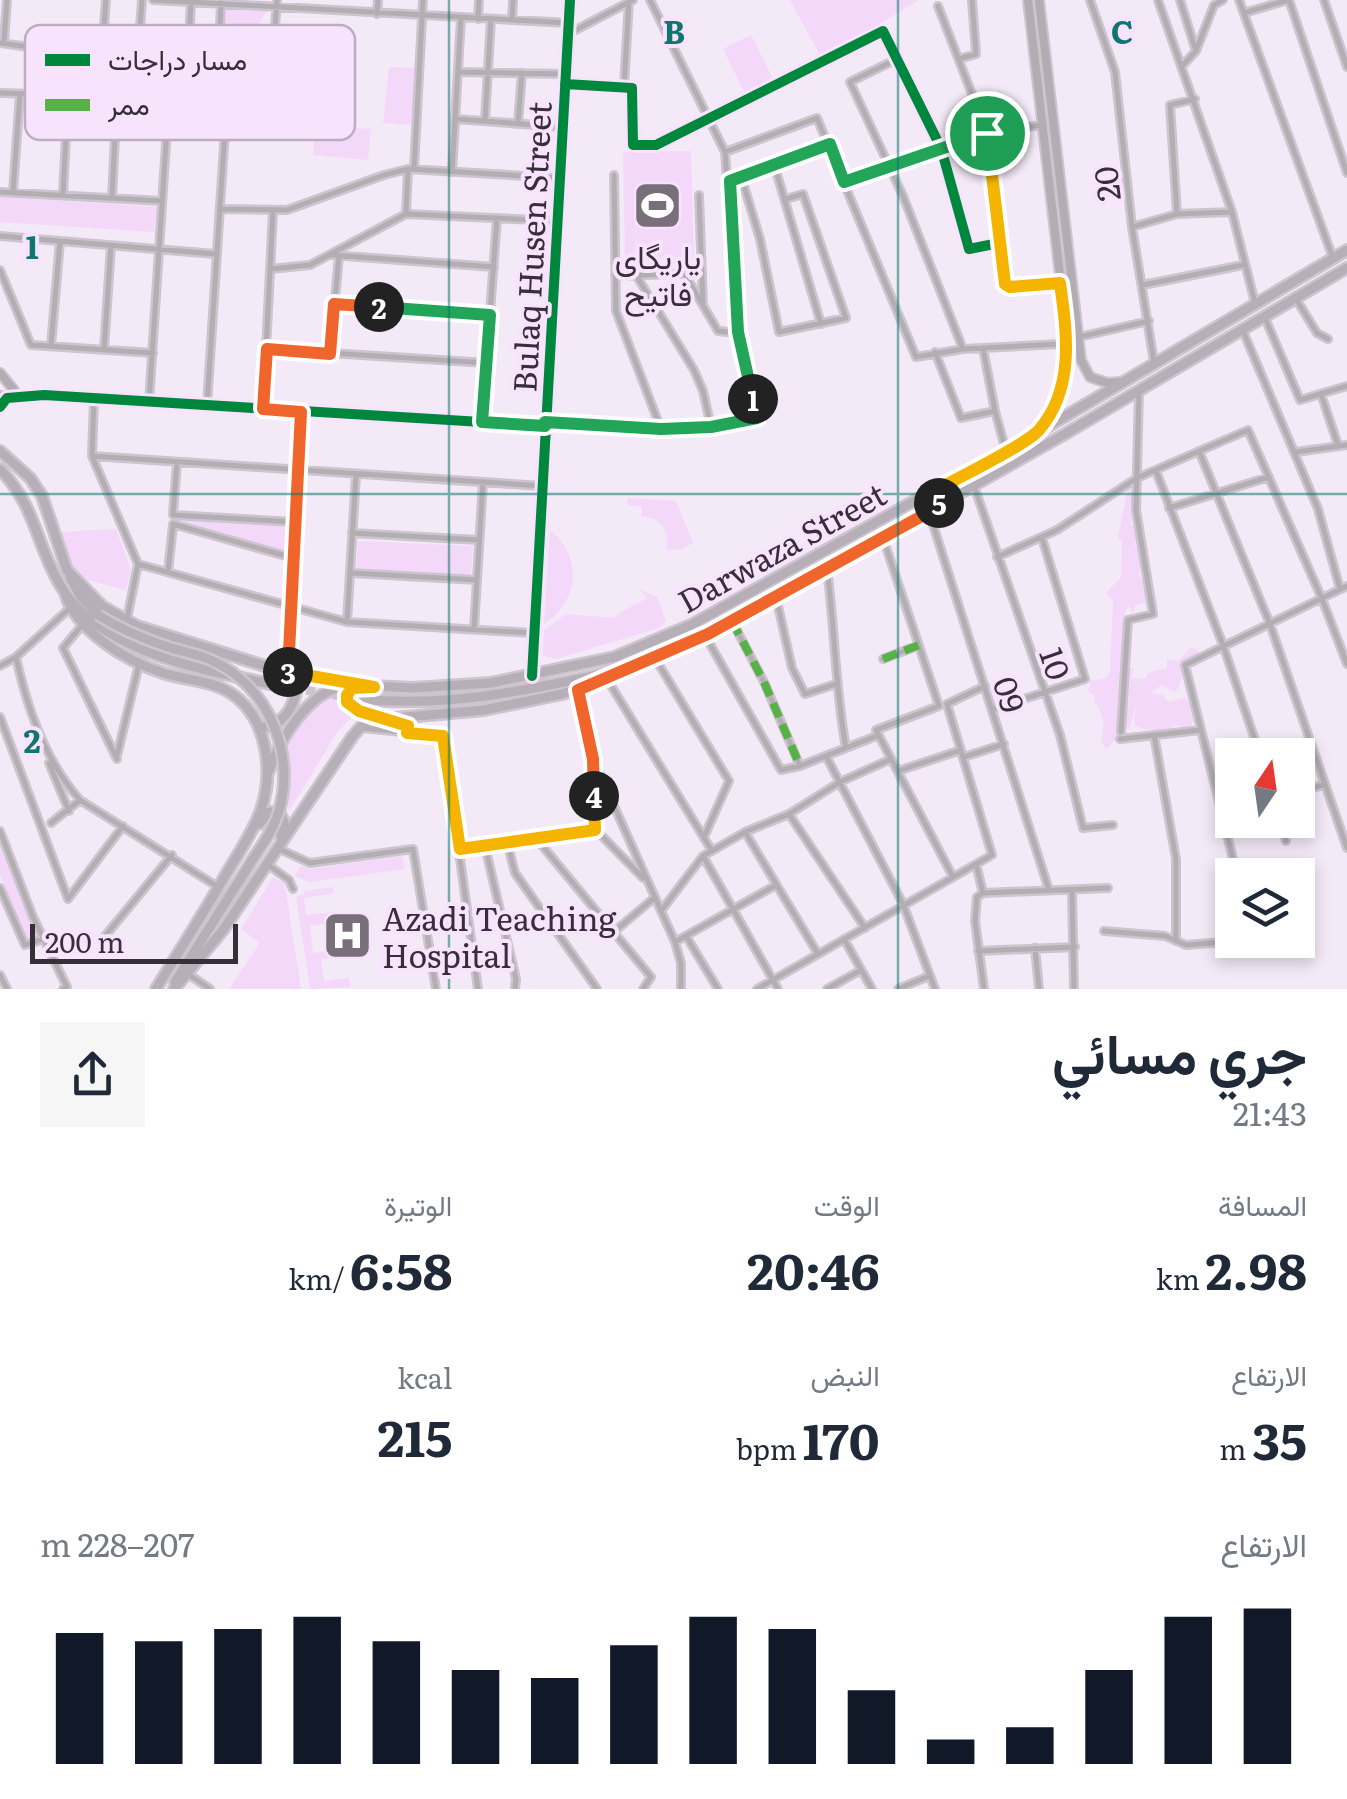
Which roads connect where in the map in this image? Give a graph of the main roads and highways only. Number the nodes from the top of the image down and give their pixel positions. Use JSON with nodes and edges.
{"nodes":[{"id":1,"x":1347,"y":250,"type":"edge"},
{"id":2,"x":1347,"y":268,"type":"edge"},
{"id":3,"x":1,"y":450,"type":"edge"},
{"id":4,"x":0,"y":468,"type":"edge"},
{"id":5,"x":932,"y":492,"type":"junction"},
{"id":6,"x":940,"y":506,"type":"junction"},
{"id":7,"x":67,"y":570,"type":"junction"},
{"id":8,"x":72,"y":606,"type":"junction"},
{"id":9,"x":631,"y":668,"type":"junction"},
{"id":10,"x":288,"y":672,"type":"junction"},
{"id":11,"x":358,"y":686,"type":"junction"},
{"id":12,"x":374,"y":687,"type":"junction"},
{"id":13,"x":290,"y":688,"type":"tunnel mouth"},
{"id":14,"x":352,"y":698,"type":"tunnel mouth"},
{"id":15,"x":389,"y":718,"type":"junction"},
{"id":16,"x":259,"y":728,"type":"junction"},
{"id":17,"x":267,"y":778,"type":"junction"},
{"id":18,"x":248,"y":838,"type":"junction"},
{"id":19,"x":276,"y":849,"type":"junction"},
{"id":20,"x":156,"y":989,"type":"edge"},
{"id":21,"x":175,"y":989,"type":"edge"}],
"edges":[{"from":1,"to":5,"type":"main road","name":"Darwaza Street"},
{"from":2,"to":6,"type":"main road","name":"Darwaza Street"},
{"from":3,"to":7,"type":"main road"},
{"from":4,"to":8,"type":"main road"},
{"from":5,"to":6,"type":"main road"},
{"from":5,"to":12,"type":"main road","name":"Darwaza Street"},
{"from":6,"to":9,"type":"main road","name":"Darwaza Street"},
{"from":7,"to":10,"type":"main road","name":"Darwaza Street"},
{"from":7,"to":21,"type":"main road","bridge":true},
{"from":8,"to":13,"type":"main road"},
{"from":8,"to":16,"type":"main road"},
{"from":9,"to":14,"type":"main road"},
{"from":9,"to":15,"type":"main road"},
{"from":10,"to":11,"type":"main road","name":"Darwaza Street"},
{"from":10,"to":16,"type":"main road"},
{"from":11,"to":12,"type":"main road","name":"Darwaza Street"},
{"from":11,"to":17,"type":"main road"},
{"from":12,"to":15,"type":"main road"},
{"from":15,"to":19,"type":"main road"},
{"from":16,"to":17,"type":"main road"},
{"from":17,"to":18,"type":"main road"},
{"from":18,"to":19,"type":"main road"},
{"from":18,"to":20,"type":"main road"},
{"from":19,"to":21,"type":"main road"}]}
